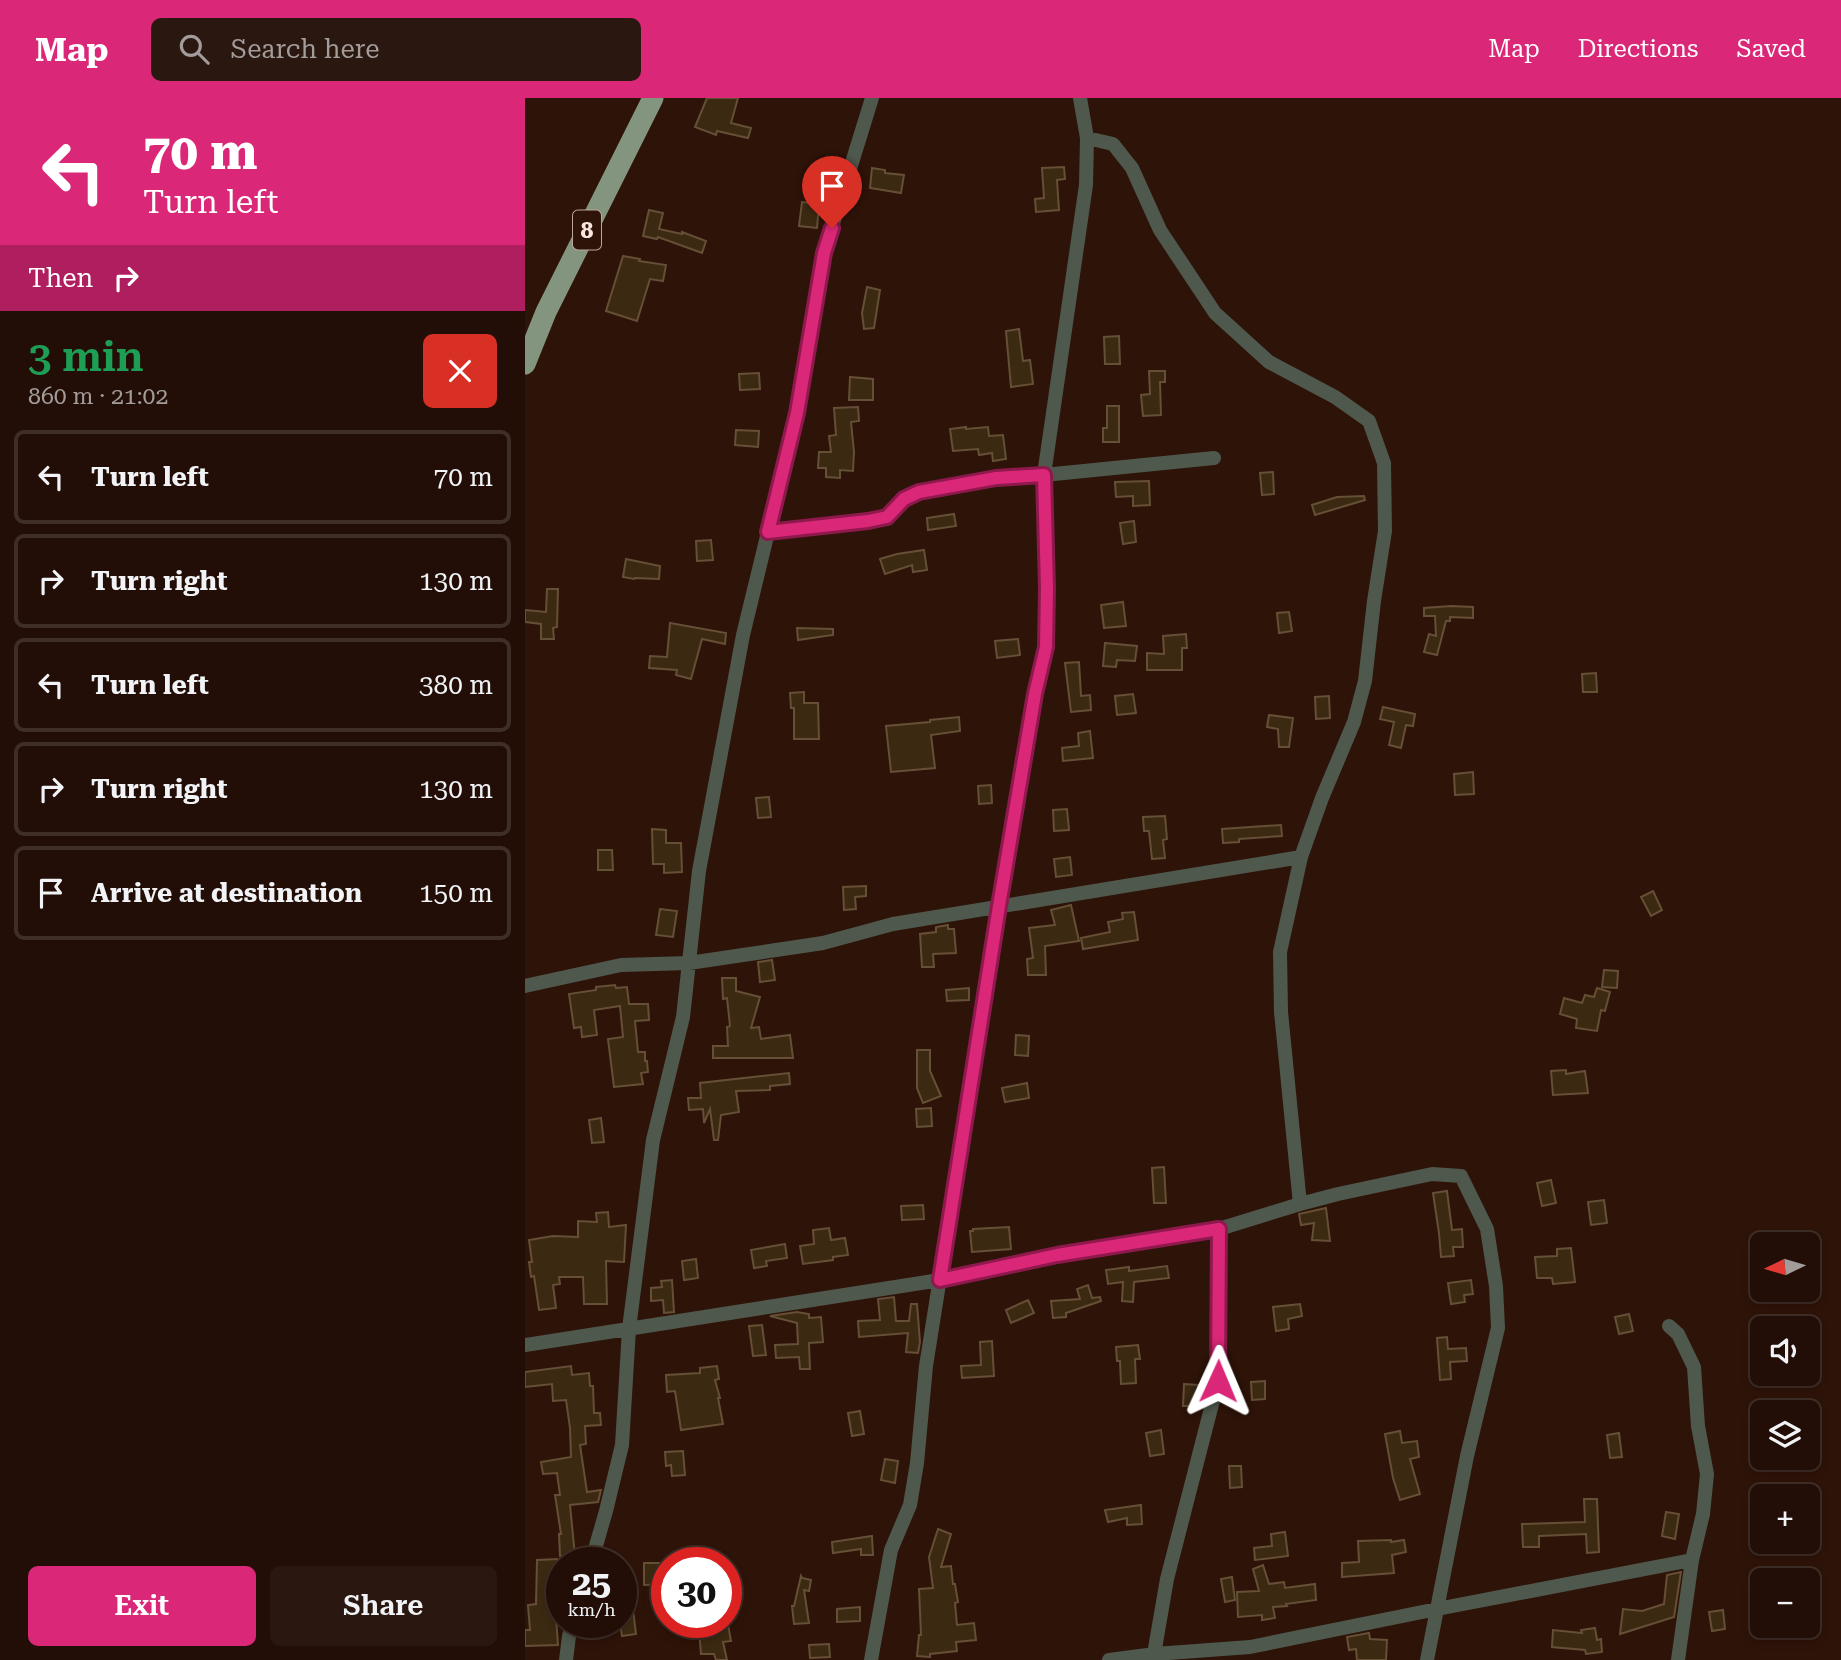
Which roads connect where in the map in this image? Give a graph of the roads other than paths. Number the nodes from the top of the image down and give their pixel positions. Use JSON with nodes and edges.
{"nodes":[{"id":1,"x":653,"y":98,"type":"edge"},
{"id":2,"x":871,"y":98,"type":"edge"},
{"id":3,"x":1080,"y":98,"type":"edge"},
{"id":4,"x":1087,"y":138,"type":"junction"},
{"id":5,"x":525,"y":364,"type":"edge"},
{"id":6,"x":1214,"y":458,"type":"dead end"},
{"id":7,"x":1044,"y":475,"type":"junction"},
{"id":8,"x":768,"y":532,"type":"junction"},
{"id":9,"x":1301,"y":858,"type":"junction"},
{"id":10,"x":999,"y":906,"type":"junction"},
{"id":11,"x":689,"y":963,"type":"junction"},
{"id":12,"x":525,"y":986,"type":"edge"},
{"id":13,"x":1300,"y":1204,"type":"junction"},
{"id":14,"x":1219,"y":1229,"type":"junction"},
{"id":15,"x":940,"y":1280,"type":"junction"},
{"id":16,"x":1669,"y":1326,"type":"dead end"},
{"id":17,"x":629,"y":1329,"type":"junction"},
{"id":18,"x":525,"y":1345,"type":"edge"},
{"id":19,"x":596,"y":1547,"type":"edge"},
{"id":20,"x":1692,"y":1560,"type":"junction"},
{"id":21,"x":1437,"y":1609,"type":"junction"},
{"id":22,"x":569,"y":1638,"type":"edge"},
{"id":23,"x":1154,"y":1657,"type":"edge"},
{"id":24,"x":566,"y":1660,"type":"edge"},
{"id":25,"x":871,"y":1660,"type":"edge"},
{"id":26,"x":1109,"y":1660,"type":"edge"},
{"id":27,"x":1427,"y":1660,"type":"edge"},
{"id":28,"x":1678,"y":1660,"type":"edge"}],
"edges":[{"from":1,"to":5,"type":"main road","number":"8"},
{"from":2,"to":8,"type":"street"},
{"from":3,"to":4,"type":"street"},
{"from":4,"to":7,"type":"street"},
{"from":4,"to":9,"type":"street"},
{"from":6,"to":7,"type":"street"},
{"from":7,"to":8,"type":"street"},
{"from":7,"to":10,"type":"street"},
{"from":8,"to":11,"type":"street"},
{"from":9,"to":10,"type":"street"},
{"from":9,"to":13,"type":"street"},
{"from":10,"to":11,"type":"street"},
{"from":10,"to":15,"type":"street"},
{"from":11,"to":12,"type":"street"},
{"from":11,"to":17,"type":"street"},
{"from":13,"to":14,"type":"street"},
{"from":13,"to":21,"type":"street"},
{"from":14,"to":15,"type":"street"},
{"from":14,"to":23,"type":"street"},
{"from":15,"to":17,"type":"street"},
{"from":15,"to":25,"type":"street"},
{"from":16,"to":20,"type":"street"},
{"from":17,"to":18,"type":"street"},
{"from":17,"to":19,"type":"street"},
{"from":20,"to":21,"type":"street"},
{"from":20,"to":28,"type":"street"},
{"from":21,"to":23,"type":"street"},
{"from":21,"to":27,"type":"street"},
{"from":22,"to":24,"type":"street"},
{"from":23,"to":26,"type":"street"}]}
